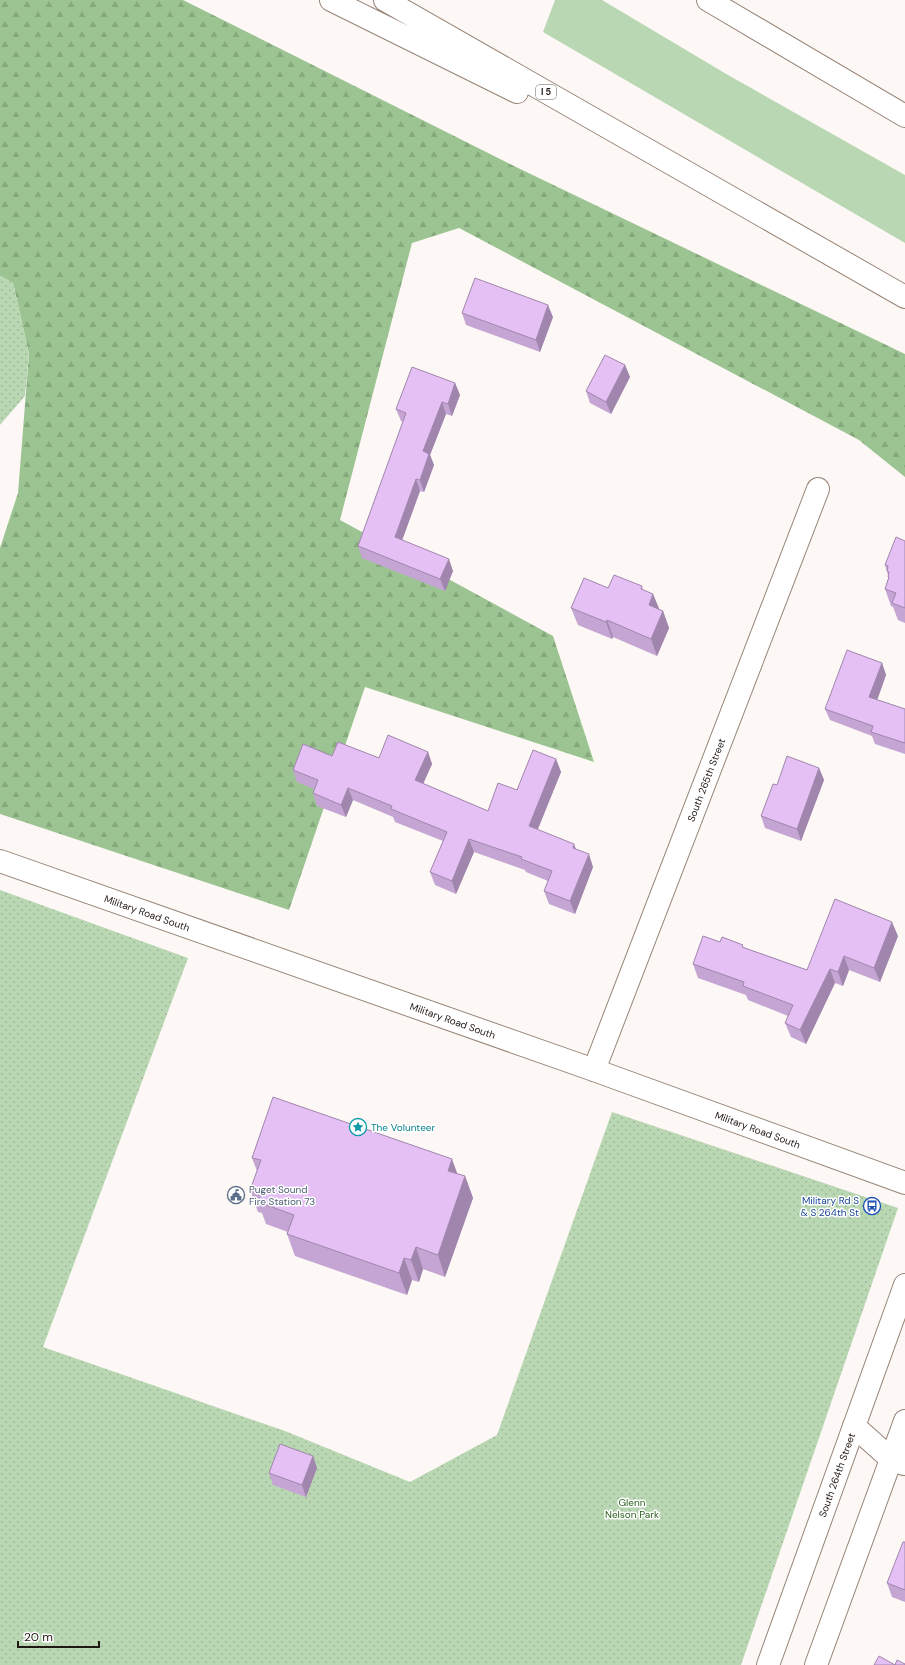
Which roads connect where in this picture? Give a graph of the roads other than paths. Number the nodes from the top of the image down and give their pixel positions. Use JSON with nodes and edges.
{"nodes":[{"id":1,"x":331,"y":0,"type":"edge"},
{"id":2,"x":385,"y":0,"type":"edge"},
{"id":3,"x":708,"y":0,"type":"edge"},
{"id":4,"x":905,"y":116,"type":"edge"},
{"id":5,"x":707,"y":185,"type":"junction"},
{"id":6,"x":905,"y":297,"type":"edge"},
{"id":7,"x":818,"y":489,"type":"dead end"},
{"id":8,"x":0,"y":862,"type":"edge"},
{"id":9,"x":594,"y":1070,"type":"junction"},
{"id":10,"x":905,"y":1183,"type":"edge"},
{"id":11,"x":905,"y":1285,"type":"edge"},
{"id":12,"x":905,"y":1421,"type":"edge"},
{"id":13,"x":854,"y":1426,"type":"junction"},
{"id":14,"x":898,"y":1462,"type":"edge"},
{"id":15,"x":768,"y":1665,"type":"edge"},
{"id":16,"x":816,"y":1665,"type":"edge"}],
"edges":[{"from":1,"to":5,"type":"main road"},
{"from":2,"to":5,"type":"main road","number":"I 5"},
{"from":3,"to":4,"type":"main road"},
{"from":5,"to":6,"type":"main road","number":"I 5"},
{"from":7,"to":9,"type":"main road","name":"South 265th Street"},
{"from":8,"to":9,"type":"main road","name":"Military Road South"},
{"from":9,"to":10,"type":"main road","name":"Military Road South"},
{"from":11,"to":13,"type":"main road","name":"South 264th Street"},
{"from":12,"to":14,"type":"main road"},
{"from":13,"to":14,"type":"main road"},
{"from":13,"to":15,"type":"main road","name":"South 264th Street"},
{"from":14,"to":16,"type":"main road"}]}
